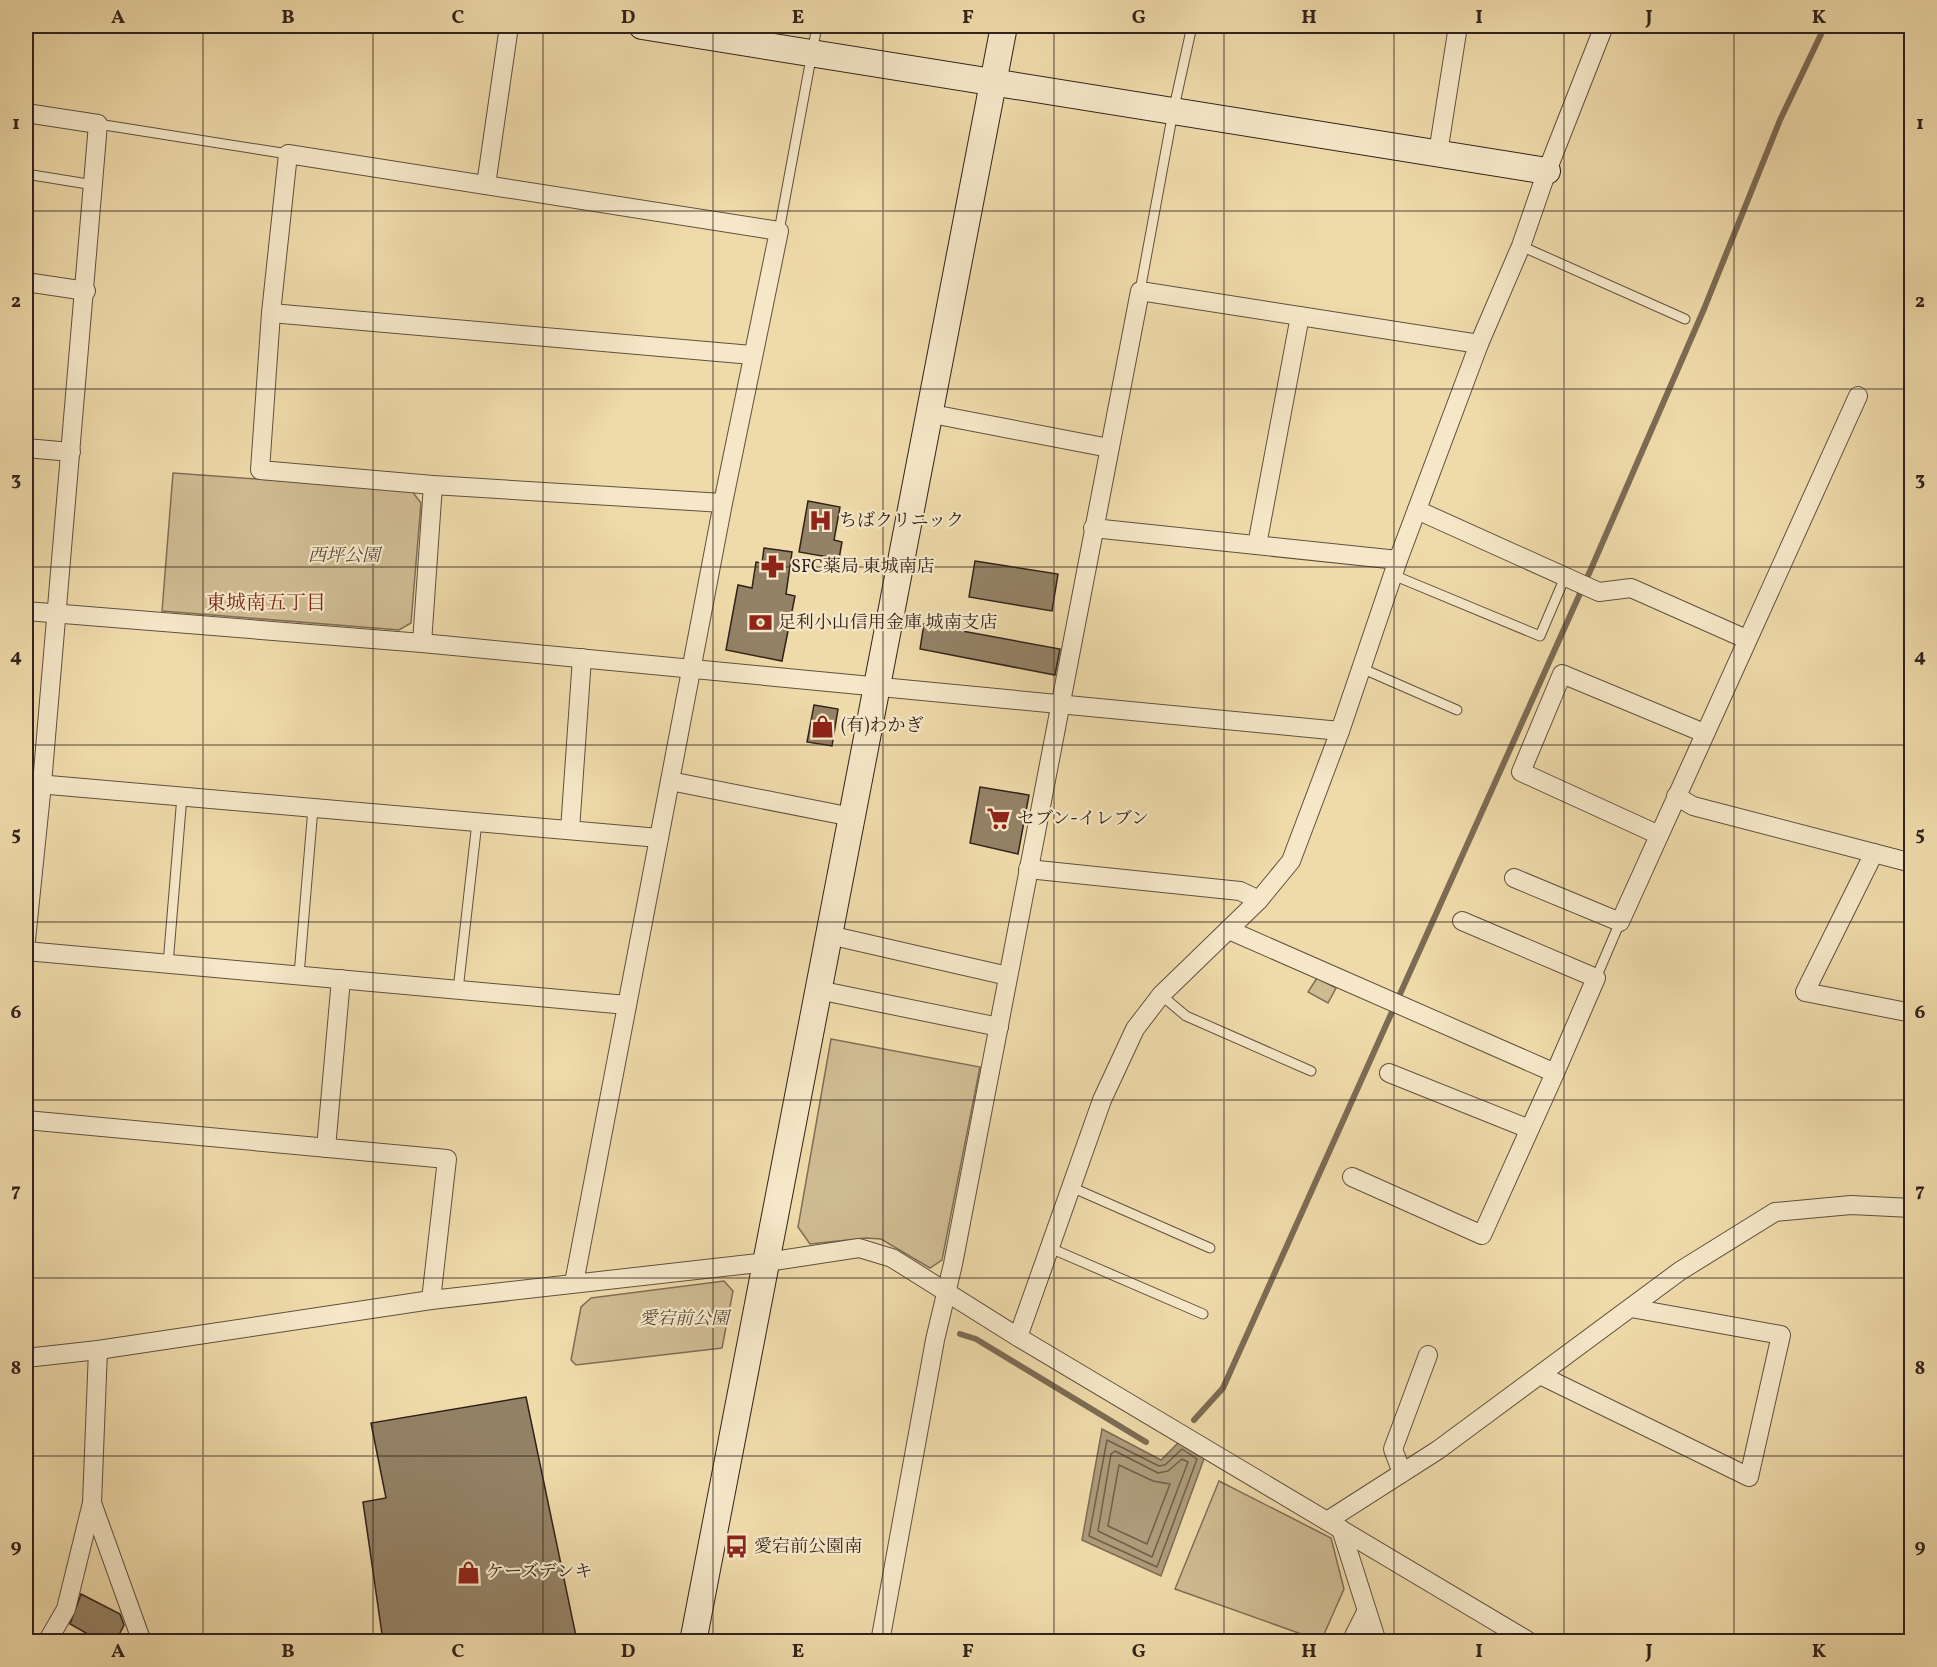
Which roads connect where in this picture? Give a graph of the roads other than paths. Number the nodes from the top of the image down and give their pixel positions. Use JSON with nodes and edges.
{"nodes":[{"id":1,"x":509,"y":26,"type":"edge"},
{"id":2,"x":642,"y":26,"type":"edge"},
{"id":3,"x":817,"y":26,"type":"edge"},
{"id":4,"x":1004,"y":26,"type":"edge"},
{"id":5,"x":1192,"y":26,"type":"edge"},
{"id":6,"x":1458,"y":26,"type":"edge"},
{"id":7,"x":1604,"y":26,"type":"edge"},
{"id":8,"x":812,"y":54,"type":"junction"},
{"id":9,"x":993,"y":82,"type":"junction"},
{"id":10,"x":1173,"y":112,"type":"junction"},
{"id":11,"x":26,"y":113,"type":"edge"},
{"id":12,"x":98,"y":124,"type":"junction"},
{"id":13,"x":1438,"y":153,"type":"junction"},
{"id":14,"x":288,"y":154,"type":"junction"},
{"id":15,"x":1547,"y":171,"type":"junction"},
{"id":16,"x":26,"y":174,"type":"edge"},
{"id":17,"x":94,"y":185,"type":"junction"},
{"id":18,"x":486,"y":185,"type":"junction"},
{"id":19,"x":779,"y":231,"type":"junction"},
{"id":20,"x":1521,"y":246,"type":"junction"},
{"id":21,"x":26,"y":282,"type":"edge"},
{"id":22,"x":86,"y":291,"type":"junction"},
{"id":23,"x":1140,"y":291,"type":"junction"},
{"id":24,"x":271,"y":313,"type":"junction"},
{"id":25,"x":1300,"y":316,"type":"junction"},
{"id":26,"x":1684,"y":319,"type":"dead end"},
{"id":27,"x":1479,"y":344,"type":"junction"},
{"id":28,"x":752,"y":355,"type":"junction"},
{"id":29,"x":1858,"y":396,"type":"dead end"},
{"id":30,"x":927,"y":413,"type":"junction"},
{"id":31,"x":26,"y":448,"type":"edge"},
{"id":32,"x":1109,"y":448,"type":"junction"},
{"id":33,"x":71,"y":452,"type":"junction"},
{"id":34,"x":433,"y":485,"type":"junction"},
{"id":35,"x":723,"y":503,"type":"junction"},
{"id":36,"x":1417,"y":510,"type":"junction"},
{"id":37,"x":1093,"y":528,"type":"junction"},
{"id":38,"x":1257,"y":545,"type":"junction"},
{"id":39,"x":1396,"y":567,"type":"junction"},
{"id":40,"x":1565,"y":577,"type":"junction"},
{"id":41,"x":26,"y":611,"type":"edge"},
{"id":42,"x":56,"y":614,"type":"junction"},
{"id":43,"x":1746,"y":639,"type":"junction"},
{"id":44,"x":422,"y":643,"type":"junction"},
{"id":45,"x":582,"y":658,"type":"junction"},
{"id":46,"x":1361,"y":668,"type":"junction"},
{"id":47,"x":693,"y":669,"type":"junction"},
{"id":48,"x":877,"y":686,"type":"junction"},
{"id":49,"x":1063,"y":703,"type":"junction"},
{"id":50,"x":1457,"y":711,"type":"dead end"},
{"id":51,"x":1340,"y":731,"type":"junction"},
{"id":52,"x":1704,"y":733,"type":"junction"},
{"id":53,"x":670,"y":782,"type":"junction"},
{"id":54,"x":34,"y":783,"type":"edge"},
{"id":55,"x":182,"y":796,"type":"junction"},
{"id":56,"x":1676,"y":796,"type":"junction"},
{"id":57,"x":313,"y":808,"type":"junction"},
{"id":58,"x":852,"y":817,"type":"junction"},
{"id":59,"x":477,"y":822,"type":"junction"},
{"id":60,"x":570,"y":830,"type":"junction"},
{"id":61,"x":1659,"y":834,"type":"junction"},
{"id":62,"x":659,"y":838,"type":"junction"},
{"id":63,"x":1874,"y":854,"type":"junction"},
{"id":64,"x":1911,"y":863,"type":"edge"},
{"id":65,"x":1028,"y":869,"type":"junction"},
{"id":66,"x":1514,"y":878,"type":"dead end"},
{"id":67,"x":1259,"y":900,"type":"junction"},
{"id":68,"x":1462,"y":921,"type":"dead end"},
{"id":69,"x":1620,"y":922,"type":"junction"},
{"id":70,"x":1229,"y":930,"type":"junction"},
{"id":71,"x":829,"y":935,"type":"junction"},
{"id":72,"x":26,"y":940,"type":"edge"},
{"id":73,"x":26,"y":951,"type":"edge"},
{"id":74,"x":168,"y":964,"type":"junction"},
{"id":75,"x":299,"y":975,"type":"junction"},
{"id":76,"x":1008,"y":976,"type":"junction"},
{"id":77,"x":1596,"y":978,"type":"junction"},
{"id":78,"x":341,"y":979,"type":"junction"},
{"id":79,"x":458,"y":990,"type":"junction"},
{"id":80,"x":818,"y":990,"type":"junction"},
{"id":81,"x":1161,"y":995,"type":"junction"},
{"id":82,"x":627,"y":1005,"type":"junction"},
{"id":83,"x":1911,"y":1013,"type":"edge"},
{"id":84,"x":999,"y":1028,"type":"junction"},
{"id":85,"x":1311,"y":1071,"type":"dead end"},
{"id":86,"x":1389,"y":1073,"type":"dead end"},
{"id":87,"x":1555,"y":1073,"type":"junction"},
{"id":88,"x":26,"y":1120,"type":"edge"},
{"id":89,"x":1529,"y":1129,"type":"junction"},
{"id":90,"x":326,"y":1148,"type":"junction"},
{"id":91,"x":1352,"y":1177,"type":"dead end"},
{"id":92,"x":1071,"y":1187,"type":"junction"},
{"id":93,"x":1911,"y":1208,"type":"edge"},
{"id":94,"x":1050,"y":1248,"type":"junction"},
{"id":95,"x":1210,"y":1248,"type":"dead end"},
{"id":96,"x":767,"y":1262,"type":"junction"},
{"id":97,"x":574,"y":1283,"type":"junction"},
{"id":98,"x":947,"y":1290,"type":"junction"},
{"id":99,"x":431,"y":1300,"type":"junction"},
{"id":100,"x":1631,"y":1308,"type":"junction"},
{"id":101,"x":1203,"y":1314,"type":"dead end"},
{"id":102,"x":1018,"y":1337,"type":"junction"},
{"id":103,"x":98,"y":1350,"type":"junction"},
{"id":104,"x":1428,"y":1355,"type":"dead end"},
{"id":105,"x":26,"y":1358,"type":"edge"},
{"id":106,"x":1540,"y":1375,"type":"junction"},
{"id":107,"x":1402,"y":1473,"type":"junction"},
{"id":108,"x":92,"y":1503,"type":"junction"},
{"id":109,"x":1334,"y":1525,"type":"junction"},
{"id":110,"x":1366,"y":1612,"type":"junction"},
{"id":111,"x":46,"y":1641,"type":"edge"},
{"id":112,"x":142,"y":1641,"type":"edge"},
{"id":113,"x":693,"y":1641,"type":"edge"},
{"id":114,"x":880,"y":1641,"type":"edge"},
{"id":115,"x":1351,"y":1641,"type":"edge"},
{"id":116,"x":1377,"y":1641,"type":"edge"},
{"id":117,"x":1530,"y":1641,"type":"edge"}],
"edges":[{"from":1,"to":18,"type":"street"},
{"from":2,"to":8,"type":"street"},
{"from":3,"to":8,"type":"lane"},
{"from":4,"to":9,"type":"street"},
{"from":5,"to":10,"type":"lane"},
{"from":6,"to":13,"type":"street"},
{"from":7,"to":15,"type":"street"},
{"from":8,"to":9,"type":"street"},
{"from":8,"to":19,"type":"lane"},
{"from":9,"to":10,"type":"street"},
{"from":9,"to":30,"type":"street"},
{"from":10,"to":13,"type":"street"},
{"from":10,"to":23,"type":"lane"},
{"from":11,"to":12,"type":"street"},
{"from":12,"to":14,"type":"lane"},
{"from":12,"to":17,"type":"street"},
{"from":13,"to":15,"type":"street"},
{"from":14,"to":18,"type":"street"},
{"from":14,"to":24,"type":"street"},
{"from":15,"to":20,"type":"street"},
{"from":16,"to":17,"type":"lane"},
{"from":17,"to":22,"type":"street"},
{"from":18,"to":19,"type":"street"},
{"from":19,"to":28,"type":"street"},
{"from":20,"to":26,"type":"lane"},
{"from":20,"to":27,"type":"street"},
{"from":21,"to":22,"type":"street"},
{"from":22,"to":33,"type":"street"},
{"from":23,"to":25,"type":"street"},
{"from":23,"to":32,"type":"street"},
{"from":24,"to":28,"type":"street"},
{"from":24,"to":34,"type":"street"},
{"from":25,"to":27,"type":"street"},
{"from":25,"to":38,"type":"street"},
{"from":27,"to":36,"type":"street"},
{"from":28,"to":35,"type":"street"},
{"from":29,"to":43,"type":"street"},
{"from":30,"to":32,"type":"street"},
{"from":30,"to":48,"type":"street"},
{"from":31,"to":33,"type":"street"},
{"from":32,"to":37,"type":"street"},
{"from":33,"to":42,"type":"street"},
{"from":34,"to":35,"type":"street"},
{"from":34,"to":44,"type":"street"},
{"from":35,"to":47,"type":"street"},
{"from":36,"to":39,"type":"street"},
{"from":36,"to":40,"type":"street"},
{"from":37,"to":38,"type":"street"},
{"from":37,"to":49,"type":"street"},
{"from":38,"to":39,"type":"street"},
{"from":39,"to":40,"type":"lane"},
{"from":39,"to":46,"type":"street"},
{"from":40,"to":43,"type":"street"},
{"from":41,"to":42,"type":"street"},
{"from":42,"to":44,"type":"street"},
{"from":42,"to":54,"type":"street"},
{"from":43,"to":52,"type":"street"},
{"from":44,"to":45,"type":"street"},
{"from":45,"to":47,"type":"street"},
{"from":45,"to":60,"type":"street"},
{"from":46,"to":50,"type":"lane"},
{"from":46,"to":51,"type":"street"},
{"from":47,"to":48,"type":"street"},
{"from":47,"to":53,"type":"street"},
{"from":48,"to":49,"type":"street"},
{"from":48,"to":58,"type":"street"},
{"from":49,"to":51,"type":"street"},
{"from":49,"to":65,"type":"street"},
{"from":51,"to":67,"type":"street"},
{"from":52,"to":56,"type":"street"},
{"from":52,"to":61,"type":"street"},
{"from":53,"to":58,"type":"street"},
{"from":53,"to":62,"type":"street"},
{"from":54,"to":55,"type":"street"},
{"from":54,"to":72,"type":"street"},
{"from":55,"to":57,"type":"street"},
{"from":55,"to":74,"type":"lane"},
{"from":56,"to":61,"type":"street"},
{"from":56,"to":63,"type":"street"},
{"from":57,"to":59,"type":"street"},
{"from":57,"to":75,"type":"lane"},
{"from":58,"to":71,"type":"street"},
{"from":59,"to":60,"type":"street"},
{"from":59,"to":79,"type":"lane"},
{"from":60,"to":62,"type":"street"},
{"from":61,"to":69,"type":"street"},
{"from":62,"to":82,"type":"street"},
{"from":63,"to":64,"type":"street"},
{"from":63,"to":83,"type":"street"},
{"from":65,"to":67,"type":"street"},
{"from":65,"to":76,"type":"street"},
{"from":66,"to":69,"type":"street"},
{"from":67,"to":70,"type":"street"},
{"from":68,"to":77,"type":"street"},
{"from":69,"to":77,"type":"lane"},
{"from":70,"to":81,"type":"street"},
{"from":70,"to":87,"type":"street"},
{"from":71,"to":76,"type":"street"},
{"from":71,"to":80,"type":"street"},
{"from":73,"to":74,"type":"street"},
{"from":74,"to":75,"type":"street"},
{"from":75,"to":78,"type":"street"},
{"from":76,"to":84,"type":"street"},
{"from":77,"to":87,"type":"street"},
{"from":78,"to":79,"type":"street"},
{"from":78,"to":90,"type":"street"},
{"from":79,"to":82,"type":"street"},
{"from":80,"to":84,"type":"street"},
{"from":80,"to":96,"type":"street"},
{"from":81,"to":85,"type":"lane"},
{"from":81,"to":92,"type":"street"},
{"from":82,"to":97,"type":"street"},
{"from":84,"to":98,"type":"street"},
{"from":86,"to":89,"type":"street"},
{"from":87,"to":89,"type":"street"},
{"from":88,"to":90,"type":"street"},
{"from":89,"to":91,"type":"street"},
{"from":90,"to":99,"type":"street"},
{"from":92,"to":94,"type":"street"},
{"from":92,"to":95,"type":"lane"},
{"from":93,"to":100,"type":"street"},
{"from":94,"to":101,"type":"lane"},
{"from":94,"to":102,"type":"street"},
{"from":96,"to":97,"type":"street"},
{"from":96,"to":98,"type":"street"},
{"from":96,"to":113,"type":"street"},
{"from":97,"to":99,"type":"street"},
{"from":98,"to":102,"type":"street"},
{"from":98,"to":114,"type":"street"},
{"from":99,"to":103,"type":"street"},
{"from":100,"to":106,"type":"street"},
{"from":100,"to":106,"type":"street"},
{"from":102,"to":109,"type":"street"},
{"from":103,"to":105,"type":"street"},
{"from":103,"to":108,"type":"street"},
{"from":104,"to":107,"type":"street"},
{"from":106,"to":107,"type":"street"},
{"from":107,"to":109,"type":"street"},
{"from":108,"to":111,"type":"street"},
{"from":108,"to":112,"type":"street"},
{"from":109,"to":110,"type":"street"},
{"from":109,"to":117,"type":"street"},
{"from":110,"to":115,"type":"street"},
{"from":110,"to":116,"type":"street"}]}
